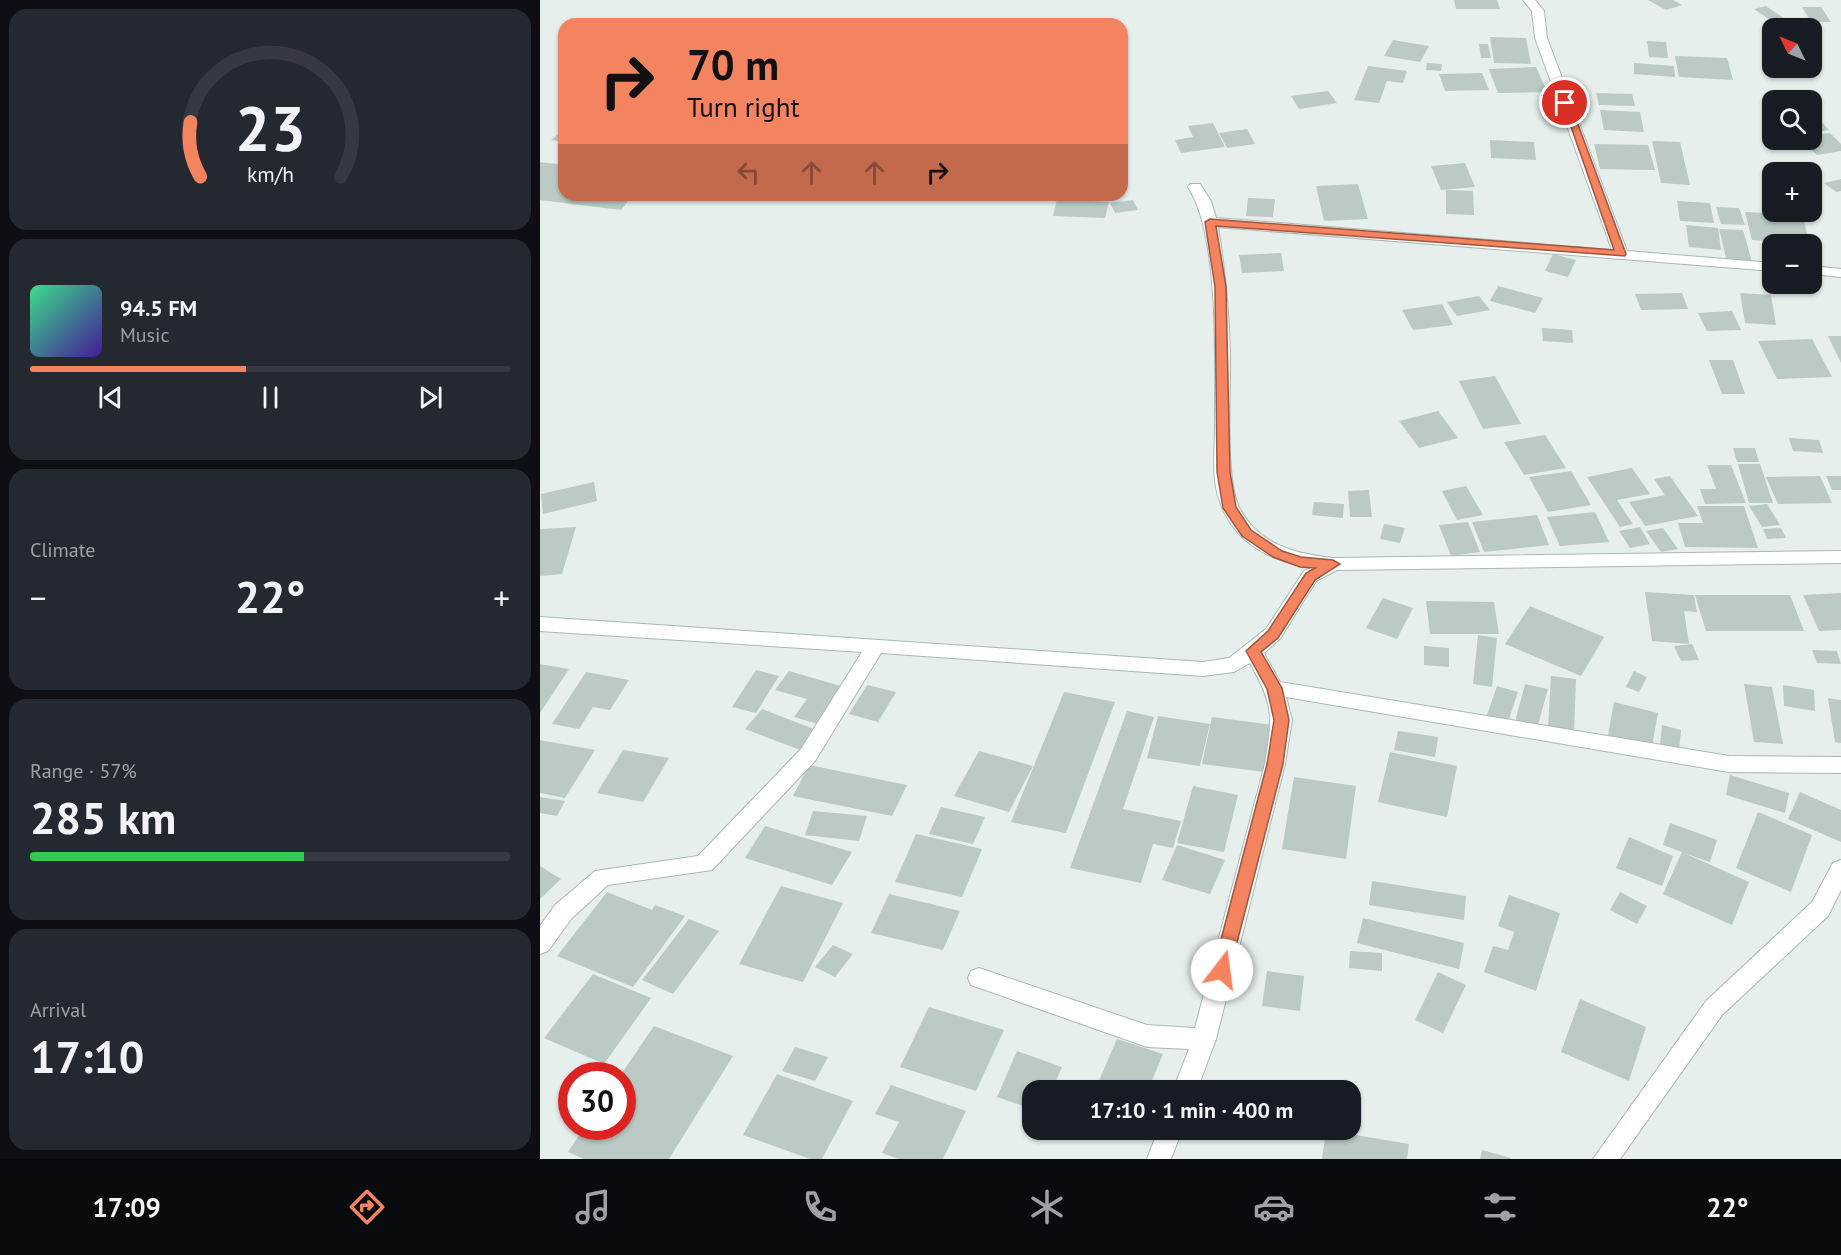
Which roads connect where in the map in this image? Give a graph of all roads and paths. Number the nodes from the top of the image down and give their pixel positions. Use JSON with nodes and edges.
{"nodes":[{"id":1,"x":1529,"y":0,"type":"edge"},
{"id":2,"x":1195,"y":187,"type":"dead end"},
{"id":3,"x":1210,"y":222,"type":"junction"},
{"id":4,"x":1621,"y":254,"type":"junction"},
{"id":5,"x":1762,"y":266,"type":"edge"},
{"id":6,"x":1822,"y":271,"type":"edge"},
{"id":7,"x":1841,"y":273,"type":"edge"},
{"id":8,"x":1841,"y":557,"type":"edge"},
{"id":9,"x":1333,"y":564,"type":"junction"},
{"id":10,"x":540,"y":624,"type":"edge"},
{"id":11,"x":876,"y":645,"type":"junction"},
{"id":12,"x":1253,"y":651,"type":"junction"},
{"id":13,"x":1274,"y":688,"type":"junction"},
{"id":14,"x":1841,"y":765,"type":"edge"},
{"id":15,"x":1841,"y":869,"type":"edge"},
{"id":16,"x":540,"y":944,"type":"edge"},
{"id":17,"x":979,"y":978,"type":"dead end"},
{"id":18,"x":1204,"y":1039,"type":"junction"},
{"id":19,"x":1189,"y":1080,"type":"edge"},
{"id":20,"x":1166,"y":1140,"type":"edge"},
{"id":21,"x":1159,"y":1159,"type":"edge"},
{"id":22,"x":1605,"y":1159,"type":"edge"}],
"edges":[{"from":1,"to":4,"type":"street"},
{"from":2,"to":3,"type":"street"},
{"from":3,"to":4,"type":"street"},
{"from":3,"to":9,"type":"street"},
{"from":4,"to":5,"type":"street"},
{"from":6,"to":7,"type":"street"},
{"from":8,"to":9,"type":"street"},
{"from":9,"to":12,"type":"street"},
{"from":10,"to":11,"type":"street"},
{"from":11,"to":12,"type":"street"},
{"from":11,"to":16,"type":"street"},
{"from":12,"to":13,"type":"street"},
{"from":13,"to":14,"type":"street"},
{"from":13,"to":18,"type":"street"},
{"from":15,"to":22,"type":"street"},
{"from":17,"to":18,"type":"street"},
{"from":18,"to":19,"type":"street"},
{"from":20,"to":21,"type":"street"}]}
